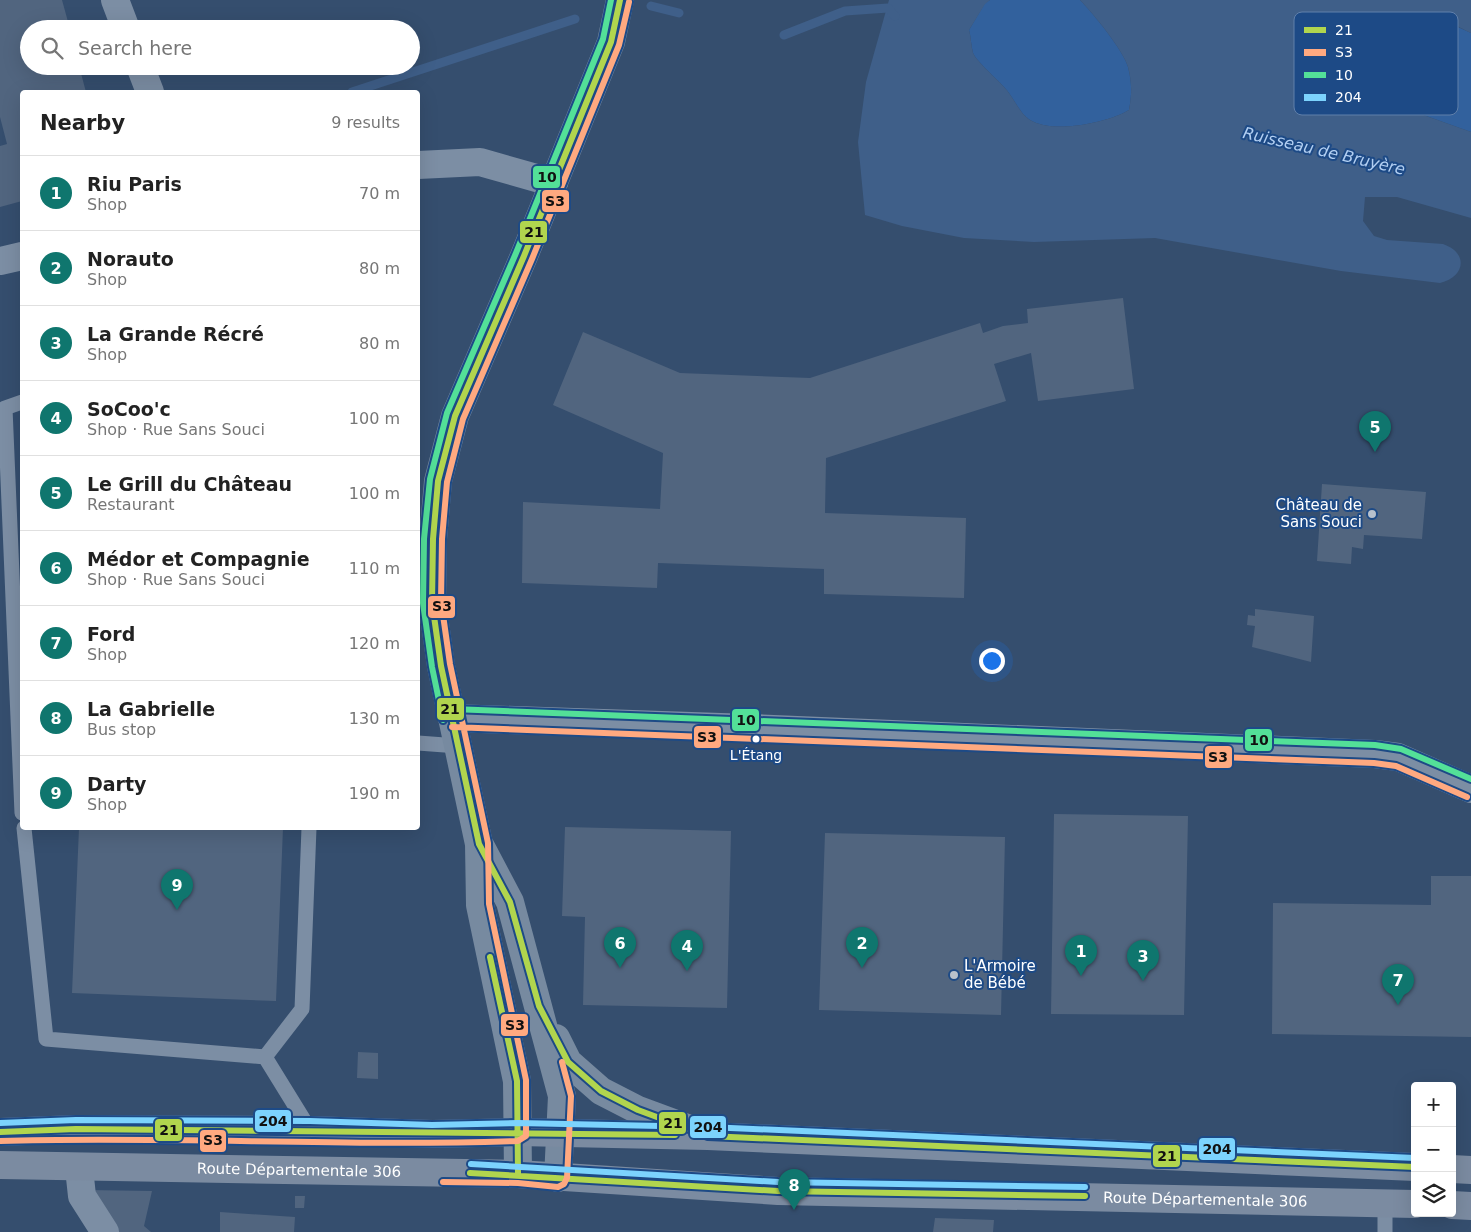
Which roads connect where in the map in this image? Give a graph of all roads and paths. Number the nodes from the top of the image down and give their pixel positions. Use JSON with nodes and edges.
{"nodes":[{"id":1,"x":114,"y":0,"type":"edge"},
{"id":2,"x":620,"y":0,"type":"edge"},
{"id":3,"x":122,"y":20,"type":"edge"},
{"id":4,"x":143,"y":75,"type":"edge"},
{"id":5,"x":149,"y":90,"type":"edge"},
{"id":6,"x":420,"y":165,"type":"edge"},
{"id":7,"x":554,"y":183,"type":"junction"},
{"id":8,"x":20,"y":256,"type":"edge"},
{"id":9,"x":0,"y":261,"type":"edge"},
{"id":10,"x":20,"y":403,"type":"edge"},
{"id":11,"x":452,"y":718,"type":"junction"},
{"id":12,"x":420,"y":743,"type":"edge"},
{"id":13,"x":458,"y":746,"type":"junction"},
{"id":14,"x":20,"y":765,"type":"edge"},
{"id":15,"x":1471,"y":790,"type":"edge"},
{"id":16,"x":24,"y":830,"type":"edge"},
{"id":17,"x":309,"y":830,"type":"edge"},
{"id":18,"x":479,"y":844,"type":"junction"},
{"id":19,"x":539,"y":1006,"type":"junction"},
{"id":20,"x":265,"y":1057,"type":"junction"},
{"id":21,"x":310,"y":1130,"type":"junction"},
{"id":22,"x":0,"y":1132,"type":"edge"},
{"id":23,"x":518,"y":1132,"type":"junction"},
{"id":24,"x":559,"y":1133,"type":"junction"},
{"id":25,"x":708,"y":1136,"type":"junction"},
{"id":26,"x":0,"y":1165,"type":"edge"},
{"id":27,"x":1411,"y":1167,"type":"edge"},
{"id":28,"x":79,"y":1168,"type":"junction"},
{"id":29,"x":1456,"y":1169,"type":"edge"},
{"id":30,"x":1471,"y":1170,"type":"edge"},
{"id":31,"x":518,"y":1174,"type":"junction"},
{"id":32,"x":558,"y":1178,"type":"junction"},
{"id":33,"x":1385,"y":1204,"type":"junction"},
{"id":34,"x":1411,"y":1204,"type":"edge"},
{"id":35,"x":1456,"y":1205,"type":"edge"},
{"id":36,"x":1471,"y":1206,"type":"edge"},
{"id":37,"x":105,"y":1232,"type":"edge"},
{"id":38,"x":1386,"y":1232,"type":"edge"}],
"edges":[{"from":1,"to":3,"type":"street"},
{"from":2,"to":7,"type":"main road"},
{"from":4,"to":5,"type":"street"},
{"from":6,"to":7,"type":"street"},
{"from":7,"to":11,"type":"main road"},
{"from":8,"to":9,"type":"street"},
{"from":10,"to":14,"type":"lane"},
{"from":11,"to":13,"type":"main road"},
{"from":11,"to":15,"type":"street"},
{"from":12,"to":13,"type":"lane"},
{"from":13,"to":18,"type":"main road"},
{"from":16,"to":20,"type":"lane"},
{"from":17,"to":20,"type":"lane"},
{"from":18,"to":19,"type":"main road"},
{"from":18,"to":23,"type":"main road"},
{"from":19,"to":24,"type":"main road"},
{"from":19,"to":25,"type":"main road"},
{"from":20,"to":21,"type":"lane"},
{"from":21,"to":22,"type":"main road"},
{"from":21,"to":23,"type":"main road"},
{"from":23,"to":24,"type":"main road"},
{"from":23,"to":31,"type":"main road"},
{"from":24,"to":25,"type":"main road"},
{"from":24,"to":32,"type":"main road"},
{"from":25,"to":27,"type":"main road"},
{"from":26,"to":28,"type":"main road","name":"Route Départementale 306"},
{"from":28,"to":31,"type":"main road","name":"Route Départementale 306"},
{"from":28,"to":37,"type":"street"},
{"from":29,"to":30,"type":"main road"},
{"from":31,"to":32,"type":"main road","name":"Route Départementale 306"},
{"from":32,"to":33,"type":"main road","name":"Route Départementale 306"},
{"from":33,"to":34,"type":"main road","name":"Route Départementale 306"},
{"from":33,"to":38,"type":"lane"},
{"from":35,"to":36,"type":"main road"}]}
